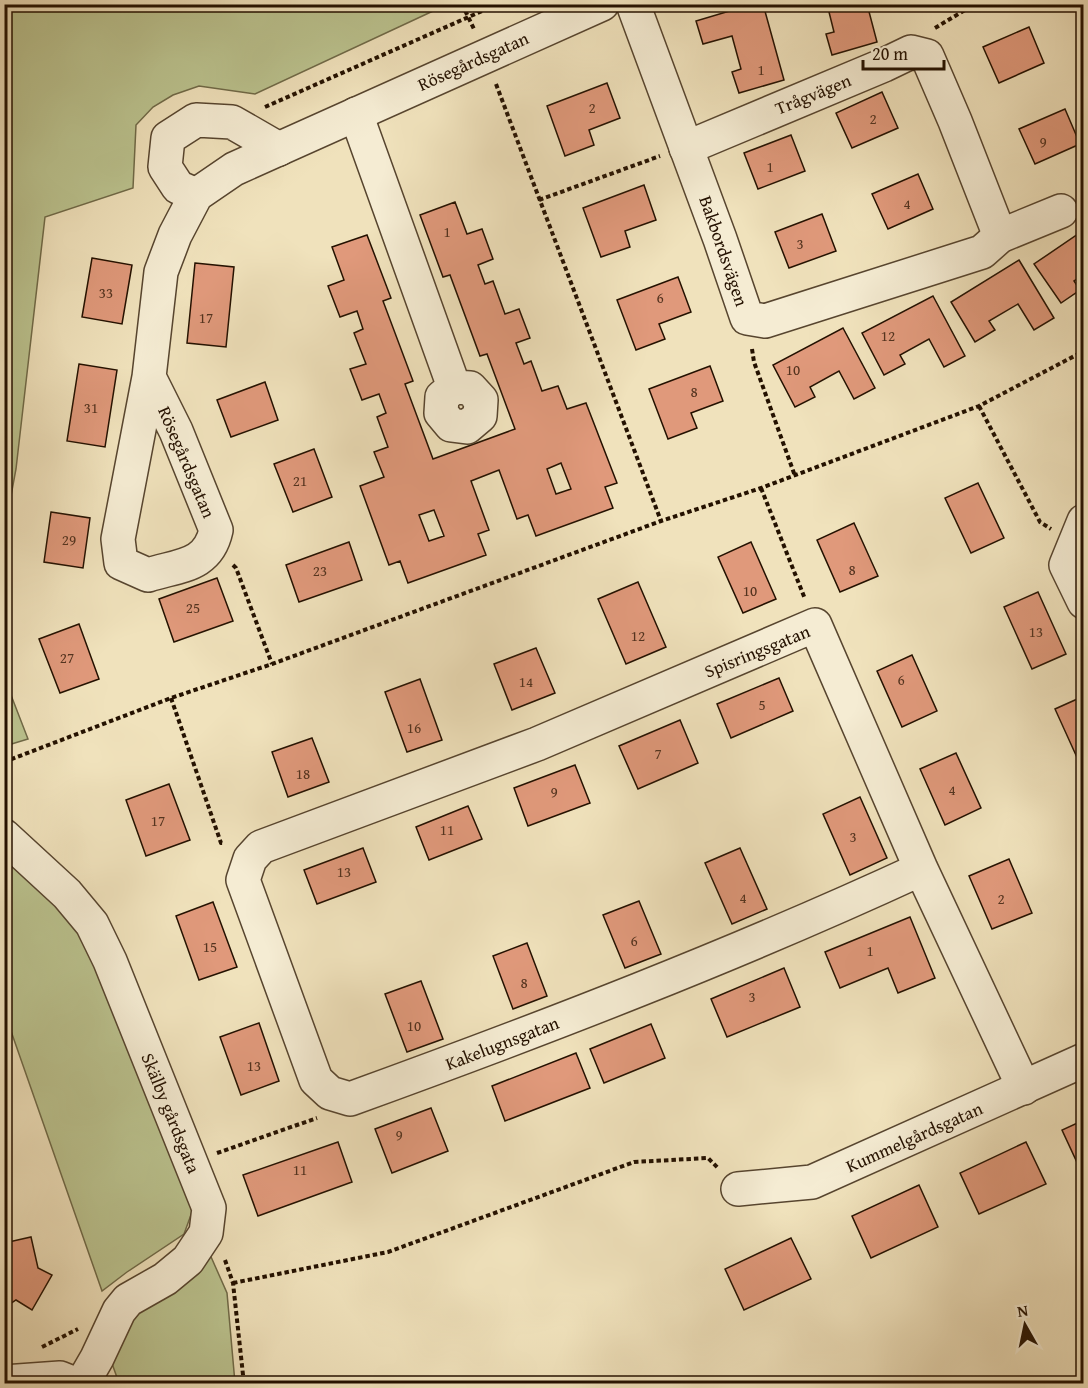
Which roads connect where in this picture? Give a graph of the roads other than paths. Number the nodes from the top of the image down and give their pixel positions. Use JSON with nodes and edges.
{"nodes":[{"id":1,"x":602,"y":4,"type":"edge"},
{"id":2,"x":633,"y":4,"type":"edge"},
{"id":3,"x":356,"y":114,"type":"junction"},
{"id":4,"x":279,"y":148,"type":"junction"},
{"id":5,"x":686,"y":148,"type":"junction"},
{"id":6,"x":196,"y":195,"type":"junction"},
{"id":7,"x":1061,"y":211,"type":"dead end"},
{"id":8,"x":1000,"y":236,"type":"junction"},
{"id":9,"x":149,"y":377,"type":"junction"},
{"id":10,"x":454,"y":387,"type":"dead end"},
{"id":11,"x":1076,"y":538,"type":"edge"},
{"id":12,"x":1083,"y":602,"type":"edge"},
{"id":13,"x":4,"y":836,"type":"edge"},
{"id":14,"x":921,"y":869,"type":"junction"},
{"id":15,"x":1083,"y":1060,"type":"edge"},
{"id":16,"x":1024,"y":1088,"type":"junction"},
{"id":17,"x":330,"y":1093,"type":"joint"},
{"id":18,"x":738,"y":1189,"type":"road end"},
{"id":19,"x":4,"y":1382,"type":"edge"},
{"id":20,"x":75,"y":1383,"type":"edge"},
{"id":21,"x":82,"y":1383,"type":"edge"}],
"edges":[{"from":1,"to":3,"type":"street","name":"Rösegårdsgatan"},
{"from":2,"to":5,"type":"street","name":"Bakbordsvägen"},
{"from":3,"to":4,"type":"street","name":"Rösegårdsgatan"},
{"from":3,"to":10,"type":"street"},
{"from":4,"to":6,"type":"street","name":"Rösegårdsgatan"},
{"from":4,"to":6,"type":"street"},
{"from":5,"to":8,"type":"street","name":"Bakbordsvägen"},
{"from":5,"to":8,"type":"street","name":"Trågvägen"},
{"from":6,"to":9,"type":"street","name":"Rösegårdsgatan"},
{"from":7,"to":8,"type":"street","name":"Bakbordsvägen"},
{"from":9,"to":9,"type":"street","name":"Rösegårdsgatan"},
{"from":11,"to":12,"type":"street"},
{"from":13,"to":21,"type":"street","name":"Skälby gårdsgata"},
{"from":14,"to":16,"type":"street","name":"Spisringsgatan"},
{"from":14,"to":17,"type":"street","name":"Kakelugnsgatan"},
{"from":14,"to":17,"type":"street","name":"Spisringsgatan"},
{"from":15,"to":16,"type":"street","name":"Kummelgårdsgatan"},
{"from":16,"to":18,"type":"street","name":"Kummelgårdsgatan"},
{"from":19,"to":20,"type":"street"}]}
